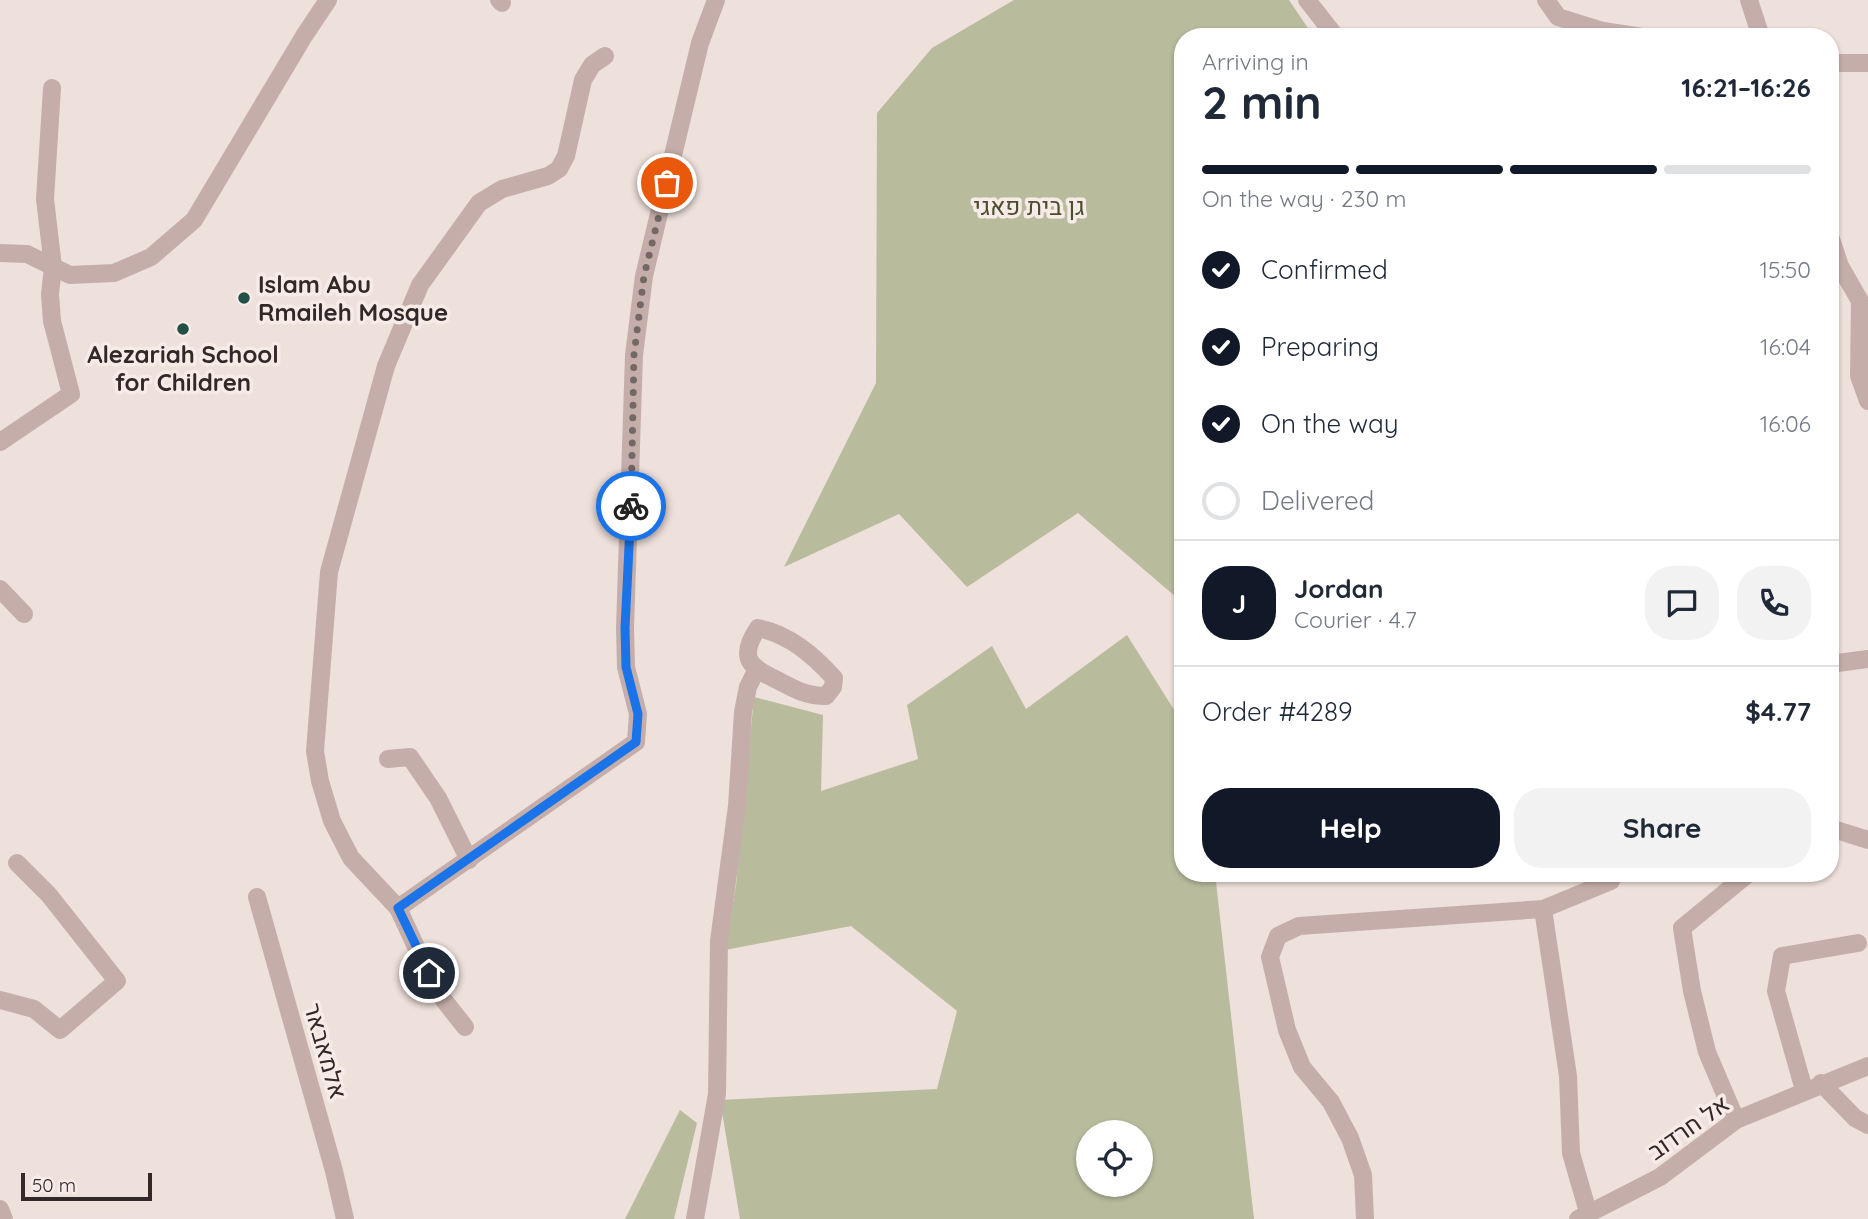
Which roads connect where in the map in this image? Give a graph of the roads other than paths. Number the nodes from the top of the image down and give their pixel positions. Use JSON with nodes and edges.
{"nodes":[{"id":1,"x":328,"y":0,"type":"edge"},
{"id":2,"x":716,"y":0,"type":"edge"},
{"id":3,"x":1307,"y":0,"type":"edge"},
{"id":4,"x":1546,"y":0,"type":"edge"},
{"id":5,"x":1749,"y":0,"type":"edge"},
{"id":6,"x":1329,"y":28,"type":"edge"},
{"id":7,"x":1593,"y":28,"type":"edge"},
{"id":8,"x":1758,"y":28,"type":"edge"},
{"id":9,"x":605,"y":56,"type":"dead end"},
{"id":10,"x":1839,"y":63,"type":"edge"},
{"id":11,"x":1868,"y":63,"type":"edge"},
{"id":12,"x":52,"y":88,"type":"dead end"},
{"id":13,"x":0,"y":253,"type":"edge"},
{"id":14,"x":1839,"y":263,"type":"edge"},
{"id":15,"x":52,"y":267,"type":"junction"},
{"id":16,"x":1868,"y":401,"type":"edge"},
{"id":17,"x":0,"y":442,"type":"edge"},
{"id":18,"x":0,"y":589,"type":"edge"},
{"id":19,"x":24,"y":614,"type":"dead end"},
{"id":20,"x":1868,"y":659,"type":"edge"},
{"id":21,"x":1839,"y":663,"type":"edge"},
{"id":22,"x":756,"y":671,"type":"junction"},
{"id":23,"x":388,"y":759,"type":"dead end"},
{"id":24,"x":1839,"y":831,"type":"edge"},
{"id":25,"x":1868,"y":840,"type":"edge"},
{"id":26,"x":469,"y":860,"type":"junction"},
{"id":27,"x":17,"y":863,"type":"dead end"},
{"id":28,"x":1609,"y":882,"type":"edge"},
{"id":29,"x":1738,"y":882,"type":"edge"},
{"id":30,"x":257,"y":897,"type":"dead end"},
{"id":31,"x":398,"y":908,"type":"junction"},
{"id":32,"x":1543,"y":909,"type":"junction"},
{"id":33,"x":1858,"y":943,"type":"dead end"},
{"id":34,"x":0,"y":1000,"type":"edge"},
{"id":35,"x":465,"y":1027,"type":"dead end"},
{"id":36,"x":1868,"y":1066,"type":"edge"},
{"id":37,"x":1812,"y":1087,"type":"junction"},
{"id":38,"x":1736,"y":1120,"type":"junction"},
{"id":39,"x":1868,"y":1125,"type":"edge"},
{"id":40,"x":0,"y":1209,"type":"edge"},
{"id":41,"x":1583,"y":1215,"type":"edge"},
{"id":42,"x":4,"y":1219,"type":"edge"},
{"id":43,"x":345,"y":1219,"type":"edge"},
{"id":44,"x":695,"y":1219,"type":"edge"},
{"id":45,"x":1365,"y":1219,"type":"edge"}],
"edges":[{"from":1,"to":15,"type":"street"},
{"from":2,"to":26,"type":"street"},
{"from":3,"to":6,"type":"street"},
{"from":4,"to":7,"type":"street"},
{"from":5,"to":8,"type":"street"},
{"from":9,"to":31,"type":"street"},
{"from":10,"to":11,"type":"street"},
{"from":12,"to":15,"type":"street"},
{"from":13,"to":15,"type":"street"},
{"from":14,"to":16,"type":"street"},
{"from":15,"to":17,"type":"street"},
{"from":18,"to":19,"type":"street"},
{"from":20,"to":21,"type":"street"},
{"from":22,"to":22,"type":"street"},
{"from":22,"to":44,"type":"street"},
{"from":23,"to":26,"type":"street"},
{"from":24,"to":25,"type":"street"},
{"from":26,"to":31,"type":"street"},
{"from":27,"to":34,"type":"street"},
{"from":28,"to":32,"type":"street"},
{"from":29,"to":38,"type":"street"},
{"from":30,"to":43,"type":"street","name":"אלמאבאר"},
{"from":31,"to":35,"type":"street"},
{"from":32,"to":41,"type":"street"},
{"from":32,"to":45,"type":"street"},
{"from":33,"to":37,"type":"street"},
{"from":36,"to":37,"type":"street","name":"אל חרדוב"},
{"from":37,"to":38,"type":"street","name":"אל חרדוב"},
{"from":37,"to":39,"type":"street"},
{"from":38,"to":41,"type":"street","name":"אל חרדוב"},
{"from":40,"to":42,"type":"street"}]}
